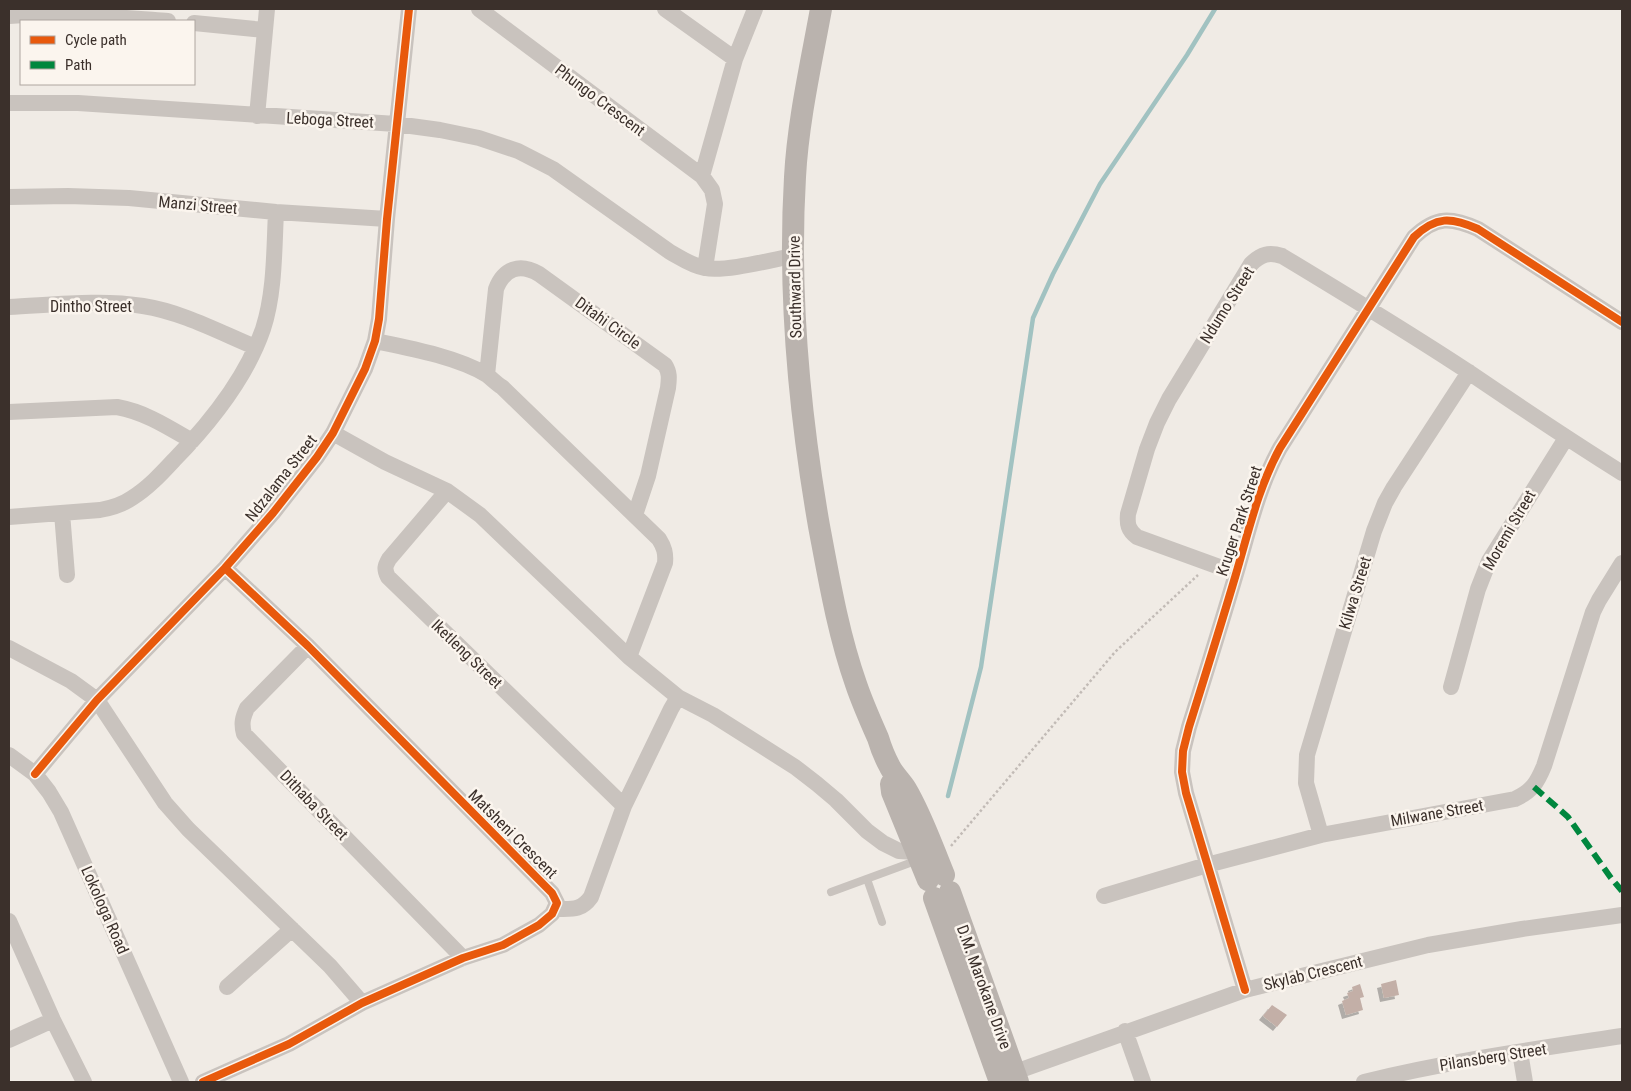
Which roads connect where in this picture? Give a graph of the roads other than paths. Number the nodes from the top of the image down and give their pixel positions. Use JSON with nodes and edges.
{"nodes":[{"id":1,"x":267,"y":9,"type":"edge"},
{"id":2,"x":409,"y":9,"type":"edge"},
{"id":3,"x":479,"y":9,"type":"edge"},
{"id":4,"x":665,"y":9,"type":"edge"},
{"id":5,"x":755,"y":9,"type":"edge"},
{"id":6,"x":821,"y":9,"type":"edge"},
{"id":7,"x":18,"y":13,"type":"edge"},
{"id":8,"x":157,"y":20,"type":"edge"},
{"id":9,"x":195,"y":24,"type":"edge"},
{"id":10,"x":265,"y":30,"type":"junction"},
{"id":11,"x":735,"y":59,"type":"junction"},
{"id":12,"x":9,"y":103,"type":"edge"},
{"id":13,"x":257,"y":116,"type":"junction"},
{"id":14,"x":396,"y":124,"type":"junction"},
{"id":15,"x":702,"y":176,"type":"junction"},
{"id":16,"x":9,"y":197,"type":"edge"},
{"id":17,"x":276,"y":212,"type":"junction"},
{"id":18,"x":387,"y":220,"type":"junction"},
{"id":19,"x":793,"y":256,"type":"junction"},
{"id":20,"x":705,"y":268,"type":"junction"},
{"id":21,"x":9,"y":307,"type":"edge"},
{"id":22,"x":1368,"y":308,"type":"junction"},
{"id":23,"x":1622,"y":322,"type":"edge"},
{"id":24,"x":375,"y":341,"type":"junction"},
{"id":25,"x":255,"y":347,"type":"junction"},
{"id":26,"x":1469,"y":372,"type":"junction"},
{"id":27,"x":487,"y":375,"type":"junction"},
{"id":28,"x":9,"y":412,"type":"edge"},
{"id":29,"x":333,"y":433,"type":"junction"},
{"id":30,"x":1566,"y":438,"type":"junction"},
{"id":31,"x":192,"y":441,"type":"junction"},
{"id":32,"x":1622,"y":473,"type":"edge"},
{"id":33,"x":447,"y":491,"type":"junction"},
{"id":34,"x":62,"y":513,"type":"junction"},
{"id":35,"x":635,"y":515,"type":"junction"},
{"id":36,"x":9,"y":518,"type":"edge"},
{"id":37,"x":1622,"y":563,"type":"edge"},
{"id":38,"x":826,"y":564,"type":"joint"},
{"id":39,"x":225,"y":568,"type":"junction"},
{"id":40,"x":1236,"y":573,"type":"junction"},
{"id":41,"x":67,"y":575,"type":"dead end"},
{"id":42,"x":308,"y":646,"type":"junction"},
{"id":43,"x":9,"y":648,"type":"edge"},
{"id":44,"x":629,"y":658,"type":"junction"},
{"id":45,"x":1451,"y":687,"type":"dead end"},
{"id":46,"x":678,"y":697,"type":"junction"},
{"id":47,"x":98,"y":700,"type":"junction"},
{"id":48,"x":9,"y":754,"type":"edge"},
{"id":49,"x":35,"y":774,"type":"junction"},
{"id":50,"x":624,"y":806,"type":"junction"},
{"id":51,"x":1321,"y":835,"type":"junction"},
{"id":52,"x":1207,"y":865,"type":"junction"},
{"id":53,"x":933,"y":874,"type":"junction"},
{"id":54,"x":867,"y":879,"type":"junction"},
{"id":55,"x":831,"y":892,"type":"dead end"},
{"id":56,"x":1104,"y":896,"type":"dead end"},
{"id":57,"x":556,"y":909,"type":"junction"},
{"id":58,"x":1622,"y":915,"type":"edge"},
{"id":59,"x":9,"y":921,"type":"edge"},
{"id":60,"x":882,"y":922,"type":"dead end"},
{"id":61,"x":292,"y":929,"type":"junction"},
{"id":62,"x":463,"y":958,"type":"junction"},
{"id":63,"x":227,"y":986,"type":"dead end"},
{"id":64,"x":1245,"y":990,"type":"junction"},
{"id":65,"x":362,"y":1003,"type":"junction"},
{"id":66,"x":53,"y":1020,"type":"junction"},
{"id":67,"x":1126,"y":1031,"type":"junction"},
{"id":68,"x":1622,"y":1036,"type":"edge"},
{"id":69,"x":9,"y":1040,"type":"edge"},
{"id":70,"x":1520,"y":1052,"type":"junction"},
{"id":71,"x":1409,"y":1077,"type":"edge"},
{"id":72,"x":1011,"y":1079,"type":"edge"},
{"id":73,"x":179,"y":1081,"type":"edge"},
{"id":74,"x":84,"y":1082,"type":"edge"},
{"id":75,"x":203,"y":1082,"type":"edge"},
{"id":76,"x":1143,"y":1082,"type":"edge"},
{"id":77,"x":1364,"y":1082,"type":"edge"},
{"id":78,"x":1525,"y":1082,"type":"edge"}],
"edges":[{"from":1,"to":10,"type":"street"},
{"from":2,"to":14,"type":"street"},
{"from":3,"to":15,"type":"street","name":"Phungo Crescent"},
{"from":4,"to":11,"type":"street"},
{"from":5,"to":11,"type":"street"},
{"from":6,"to":19,"type":"main road","name":"Southward Drive"},
{"from":7,"to":8,"type":"street"},
{"from":9,"to":10,"type":"street"},
{"from":10,"to":13,"type":"street"},
{"from":11,"to":15,"type":"street"},
{"from":12,"to":13,"type":"street","name":"Leboga Street"},
{"from":13,"to":14,"type":"street","name":"Leboga Street"},
{"from":14,"to":18,"type":"street","name":"Ndzalama Street"},
{"from":14,"to":20,"type":"street","name":"Leboga Street"},
{"from":15,"to":20,"type":"street","name":"Phungo Crescent"},
{"from":16,"to":17,"type":"street","name":"Manzi Street"},
{"from":17,"to":18,"type":"street","name":"Manzi Street"},
{"from":17,"to":25,"type":"street"},
{"from":18,"to":24,"type":"street","name":"Ndzalama Street"},
{"from":19,"to":20,"type":"street"},
{"from":19,"to":38,"type":"main road","name":"Southward Drive"},
{"from":21,"to":25,"type":"street","name":"Dintho Street"},
{"from":22,"to":23,"type":"street","name":"Kruger Park Street"},
{"from":22,"to":26,"type":"street","name":"Ndumo Street"},
{"from":22,"to":40,"type":"street","name":"Kruger Park Street"},
{"from":22,"to":40,"type":"street","name":"Ndumo Street"},
{"from":24,"to":27,"type":"street"},
{"from":24,"to":29,"type":"street","name":"Ndzalama Street"},
{"from":25,"to":31,"type":"street"},
{"from":26,"to":30,"type":"street","name":"Ndumo Street"},
{"from":26,"to":51,"type":"street","name":"Kilwa Street"},
{"from":27,"to":35,"type":"street"},
{"from":27,"to":35,"type":"street","name":"Ditahi Circle"},
{"from":28,"to":31,"type":"street"},
{"from":29,"to":33,"type":"street"},
{"from":29,"to":39,"type":"street","name":"Ndzalama Street"},
{"from":30,"to":32,"type":"street","name":"Ndumo Street"},
{"from":30,"to":45,"type":"street","name":"Moremi Street"},
{"from":31,"to":34,"type":"street"},
{"from":33,"to":44,"type":"street"},
{"from":33,"to":50,"type":"street","name":"Iketleng Street"},
{"from":34,"to":36,"type":"street"},
{"from":34,"to":41,"type":"street"},
{"from":35,"to":44,"type":"street"},
{"from":37,"to":51,"type":"street","name":"Milwane Street"},
{"from":38,"to":53,"type":"main road","name":"D.M. Marokane Drive"},
{"from":39,"to":42,"type":"street","name":"Matsheni Crescent"},
{"from":39,"to":47,"type":"street","name":"Ndzalama Street"},
{"from":40,"to":52,"type":"street","name":"Kruger Park Street"},
{"from":42,"to":57,"type":"street","name":"Matsheni Crescent"},
{"from":42,"to":62,"type":"street","name":"Dithaba Street"},
{"from":43,"to":47,"type":"street"},
{"from":44,"to":46,"type":"street"},
{"from":46,"to":50,"type":"street"},
{"from":46,"to":53,"type":"street"},
{"from":47,"to":49,"type":"street","name":"Ndzalama Street"},
{"from":47,"to":61,"type":"street"},
{"from":48,"to":49,"type":"street","name":"Lokologa Road"},
{"from":49,"to":73,"type":"street","name":"Lokologa Road"},
{"from":50,"to":57,"type":"street"},
{"from":51,"to":52,"type":"street","name":"Milwane Street"},
{"from":52,"to":56,"type":"street","name":"Milwane Street"},
{"from":52,"to":64,"type":"street","name":"Kruger Park Street"},
{"from":53,"to":54,"type":"lane"},
{"from":53,"to":72,"type":"main road","name":"D.M. Marokane Drive"},
{"from":54,"to":55,"type":"lane"},
{"from":54,"to":60,"type":"lane"},
{"from":57,"to":62,"type":"street"},
{"from":58,"to":64,"type":"street","name":"Skylab Crescent"},
{"from":59,"to":66,"type":"street"},
{"from":61,"to":63,"type":"street"},
{"from":61,"to":65,"type":"street"},
{"from":62,"to":65,"type":"street"},
{"from":64,"to":67,"type":"street","name":"Skylab Crescent"},
{"from":65,"to":75,"type":"street"},
{"from":66,"to":69,"type":"street"},
{"from":66,"to":74,"type":"street"},
{"from":67,"to":72,"type":"street","name":"Skylab Crescent"},
{"from":67,"to":76,"type":"street"},
{"from":68,"to":70,"type":"street","name":"Pilansberg Street"},
{"from":70,"to":71,"type":"street","name":"Pilansberg Street"},
{"from":70,"to":78,"type":"street"},
{"from":71,"to":77,"type":"street","name":"Pilansberg Street"}]}
